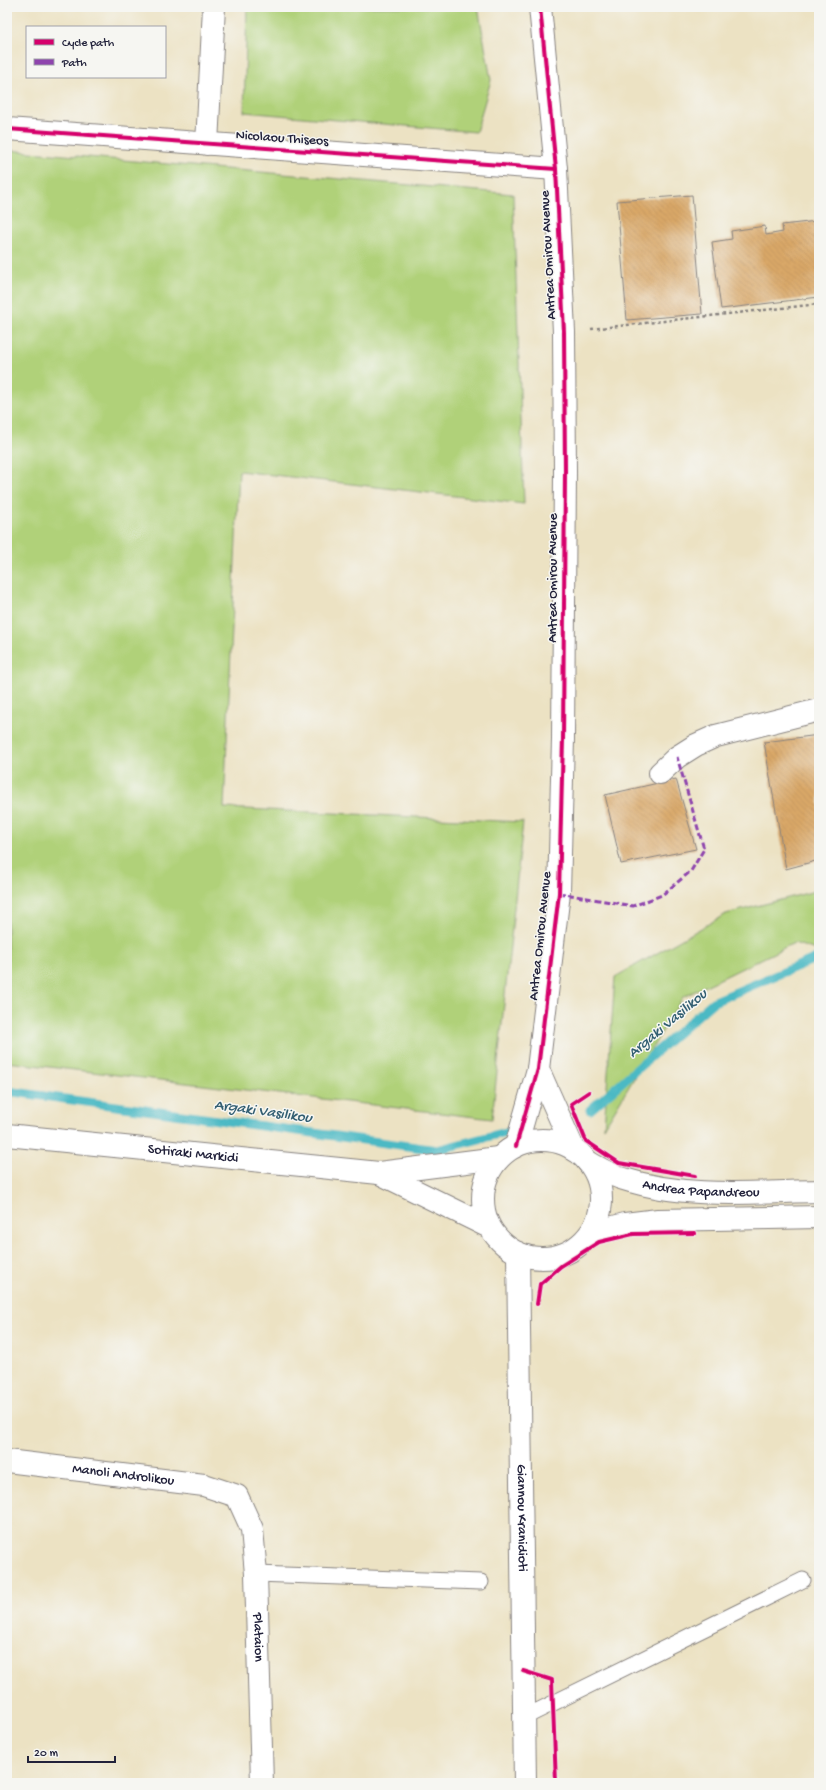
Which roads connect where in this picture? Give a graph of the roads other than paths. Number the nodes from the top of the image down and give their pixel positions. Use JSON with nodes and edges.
{"nodes":[{"id":1,"x":214,"y":7,"type":"edge"},
{"id":2,"x":540,"y":7,"type":"edge"},
{"id":3,"x":7,"y":130,"type":"edge"},
{"id":4,"x":207,"y":144,"type":"junction"},
{"id":5,"x":556,"y":169,"type":"junction"},
{"id":6,"x":819,"y":710,"type":"edge"},
{"id":7,"x":660,"y":773,"type":"dead end"},
{"id":8,"x":538,"y":1069,"type":"junction"},
{"id":9,"x":7,"y":1135,"type":"edge"},
{"id":10,"x":516,"y":1146,"type":"junction"},
{"id":11,"x":581,"y":1156,"type":"junction"},
{"id":12,"x":498,"y":1158,"type":"junction"},
{"id":13,"x":379,"y":1173,"type":"junction"},
{"id":14,"x":819,"y":1190,"type":"edge"},
{"id":15,"x":819,"y":1217,"type":"edge"},
{"id":16,"x":489,"y":1227,"type":"junction"},
{"id":17,"x":590,"y":1233,"type":"junction"},
{"id":18,"x":518,"y":1253,"type":"junction"},
{"id":19,"x":7,"y":1461,"type":"edge"},
{"id":20,"x":237,"y":1496,"type":"joint"},
{"id":21,"x":256,"y":1574,"type":"junction"},
{"id":22,"x":803,"y":1580,"type":"dead end"},
{"id":23,"x":481,"y":1582,"type":"dead end"},
{"id":24,"x":523,"y":1718,"type":"junction"},
{"id":25,"x":262,"y":1783,"type":"edge"},
{"id":26,"x":525,"y":1783,"type":"edge"}],
"edges":[{"from":1,"to":4,"type":"street"},
{"from":2,"to":5,"type":"street","name":"Antrea Omirou Avenue"},
{"from":3,"to":4,"type":"street","name":"Nicolaou Thiseos"},
{"from":4,"to":5,"type":"street","name":"Nicolaou Thiseos"},
{"from":5,"to":8,"type":"street","name":"Antrea Omirou Avenue"},
{"from":6,"to":7,"type":"street"},
{"from":8,"to":10,"type":"street","name":"Antrea Omirou Avenue"},
{"from":8,"to":11,"type":"street"},
{"from":9,"to":13,"type":"street","name":"Sotiraki Markidi"},
{"from":10,"to":11,"type":"street"},
{"from":10,"to":12,"type":"street"},
{"from":11,"to":14,"type":"street","name":"Andrea Papandreou"},
{"from":11,"to":17,"type":"street"},
{"from":12,"to":13,"type":"street","name":"Sotiraki Markidi"},
{"from":12,"to":16,"type":"street"},
{"from":13,"to":16,"type":"street","name":"Sotiraki Markidi"},
{"from":15,"to":17,"type":"street","name":"Andrea Papandreou"},
{"from":16,"to":18,"type":"street"},
{"from":17,"to":18,"type":"street"},
{"from":18,"to":24,"type":"street","name":"Giannou Kranidioti"},
{"from":19,"to":20,"type":"street","name":"Manoli Androlikou"},
{"from":20,"to":21,"type":"street","name":"Plataion"},
{"from":21,"to":23,"type":"lane"},
{"from":21,"to":25,"type":"street","name":"Plataion"},
{"from":22,"to":24,"type":"lane"},
{"from":24,"to":26,"type":"street","name":"Giannou Kranidioti"}]}
